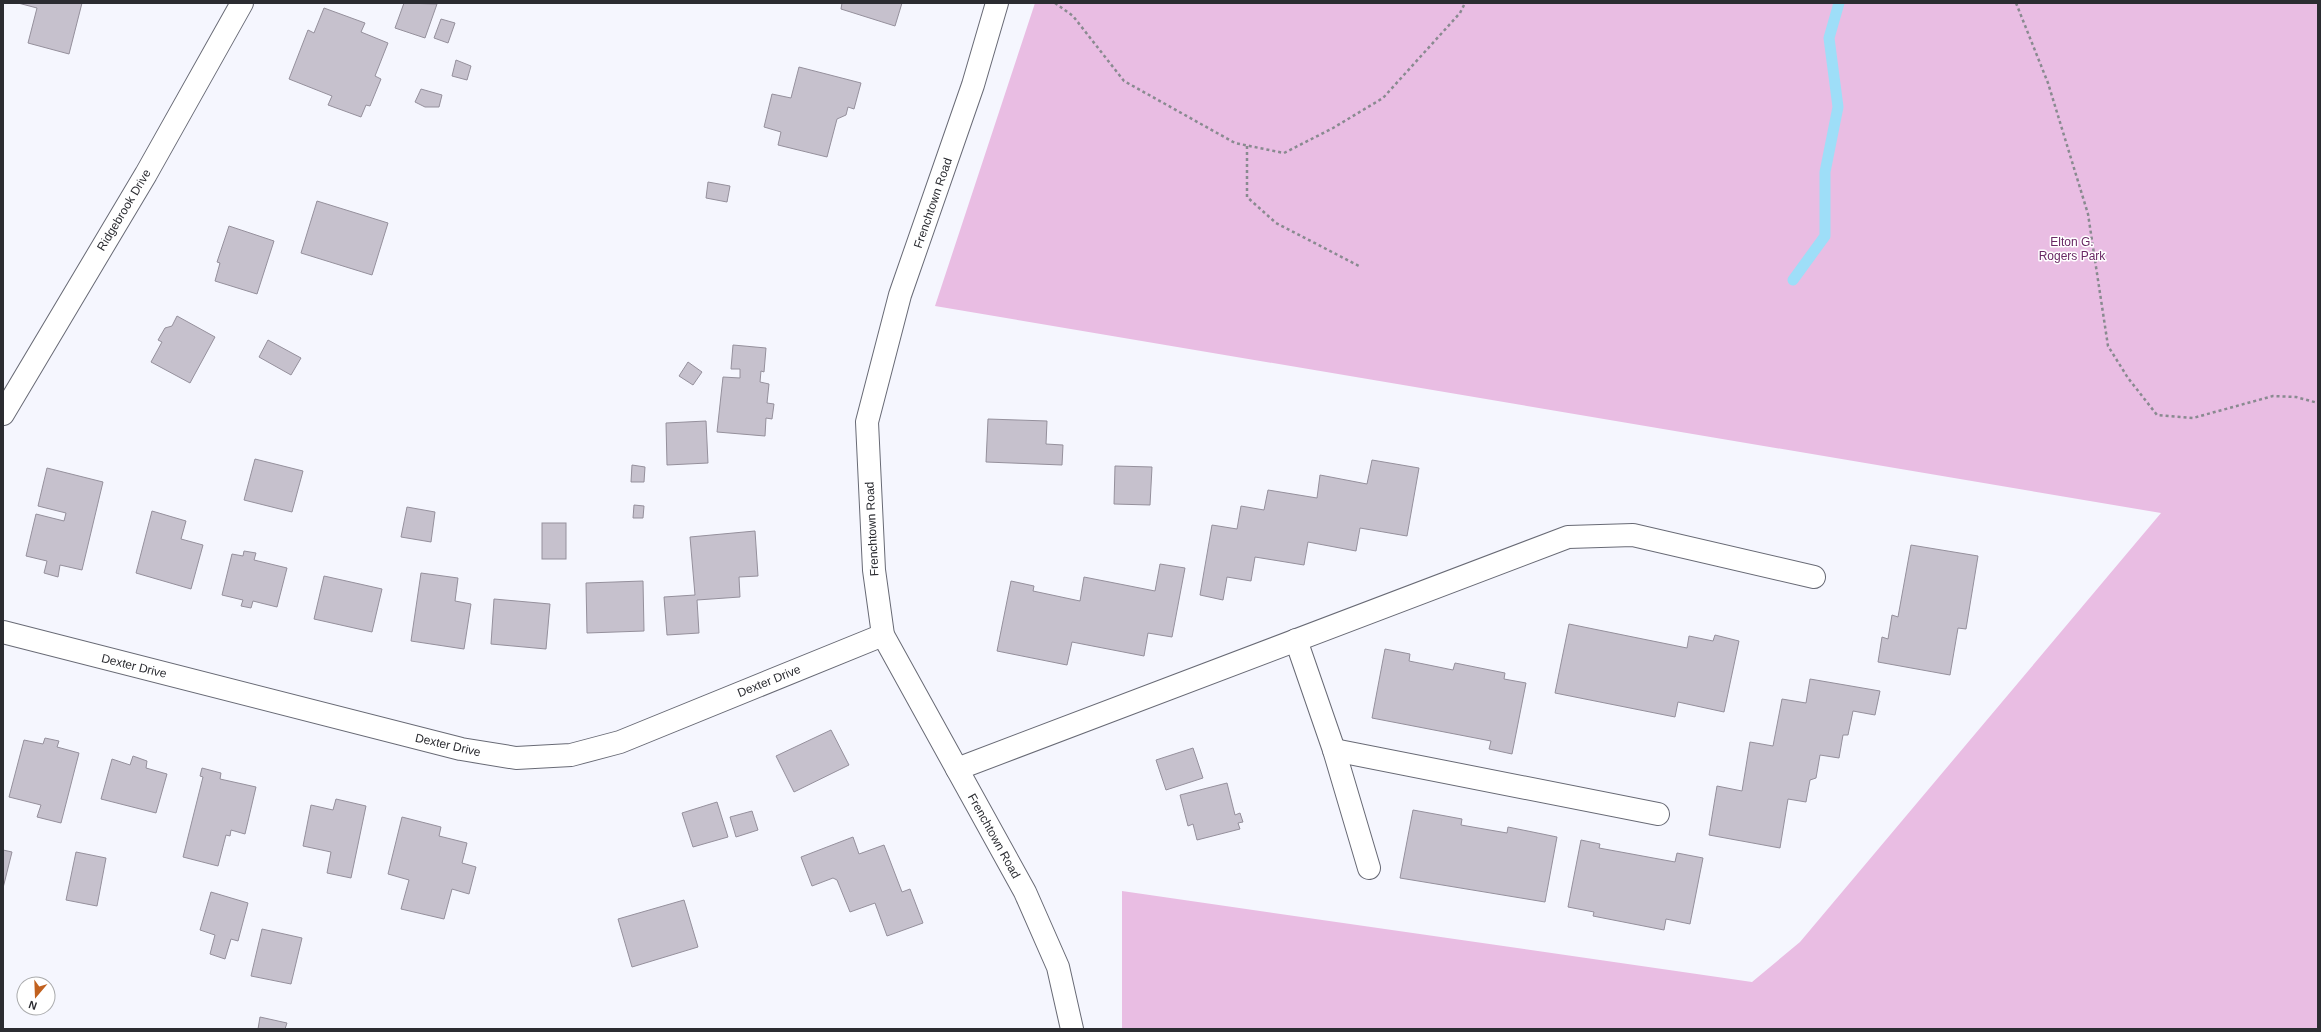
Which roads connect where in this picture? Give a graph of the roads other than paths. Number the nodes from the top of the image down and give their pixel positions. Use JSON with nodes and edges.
{"nodes":[{"id":1,"x":242,"y":3,"type":"edge"},
{"id":2,"x":997,"y":3,"type":"edge"},
{"id":3,"x":3,"y":414,"type":"edge"},
{"id":4,"x":1814,"y":577,"type":"dead end"},
{"id":5,"x":3,"y":632,"type":"edge"},
{"id":6,"x":883,"y":635,"type":"junction"},
{"id":7,"x":1296,"y":640,"type":"junction"},
{"id":8,"x":1334,"y":750,"type":"junction"},
{"id":9,"x":957,"y":769,"type":"junction"},
{"id":10,"x":1658,"y":814,"type":"dead end"},
{"id":11,"x":1369,"y":868,"type":"dead end"},
{"id":12,"x":1072,"y":1029,"type":"edge"}],
"edges":[{"from":1,"to":3,"type":"street","name":"Ridgebrook Drive"},
{"from":2,"to":6,"type":"street","name":"Frenchtown Road"},
{"from":4,"to":7,"type":"street"},
{"from":5,"to":6,"type":"street","name":"Dexter Drive"},
{"from":6,"to":9,"type":"street","name":"Frenchtown Road"},
{"from":7,"to":8,"type":"street"},
{"from":7,"to":9,"type":"street"},
{"from":8,"to":10,"type":"street"},
{"from":8,"to":11,"type":"street"},
{"from":9,"to":12,"type":"street","name":"Frenchtown Road"}]}
